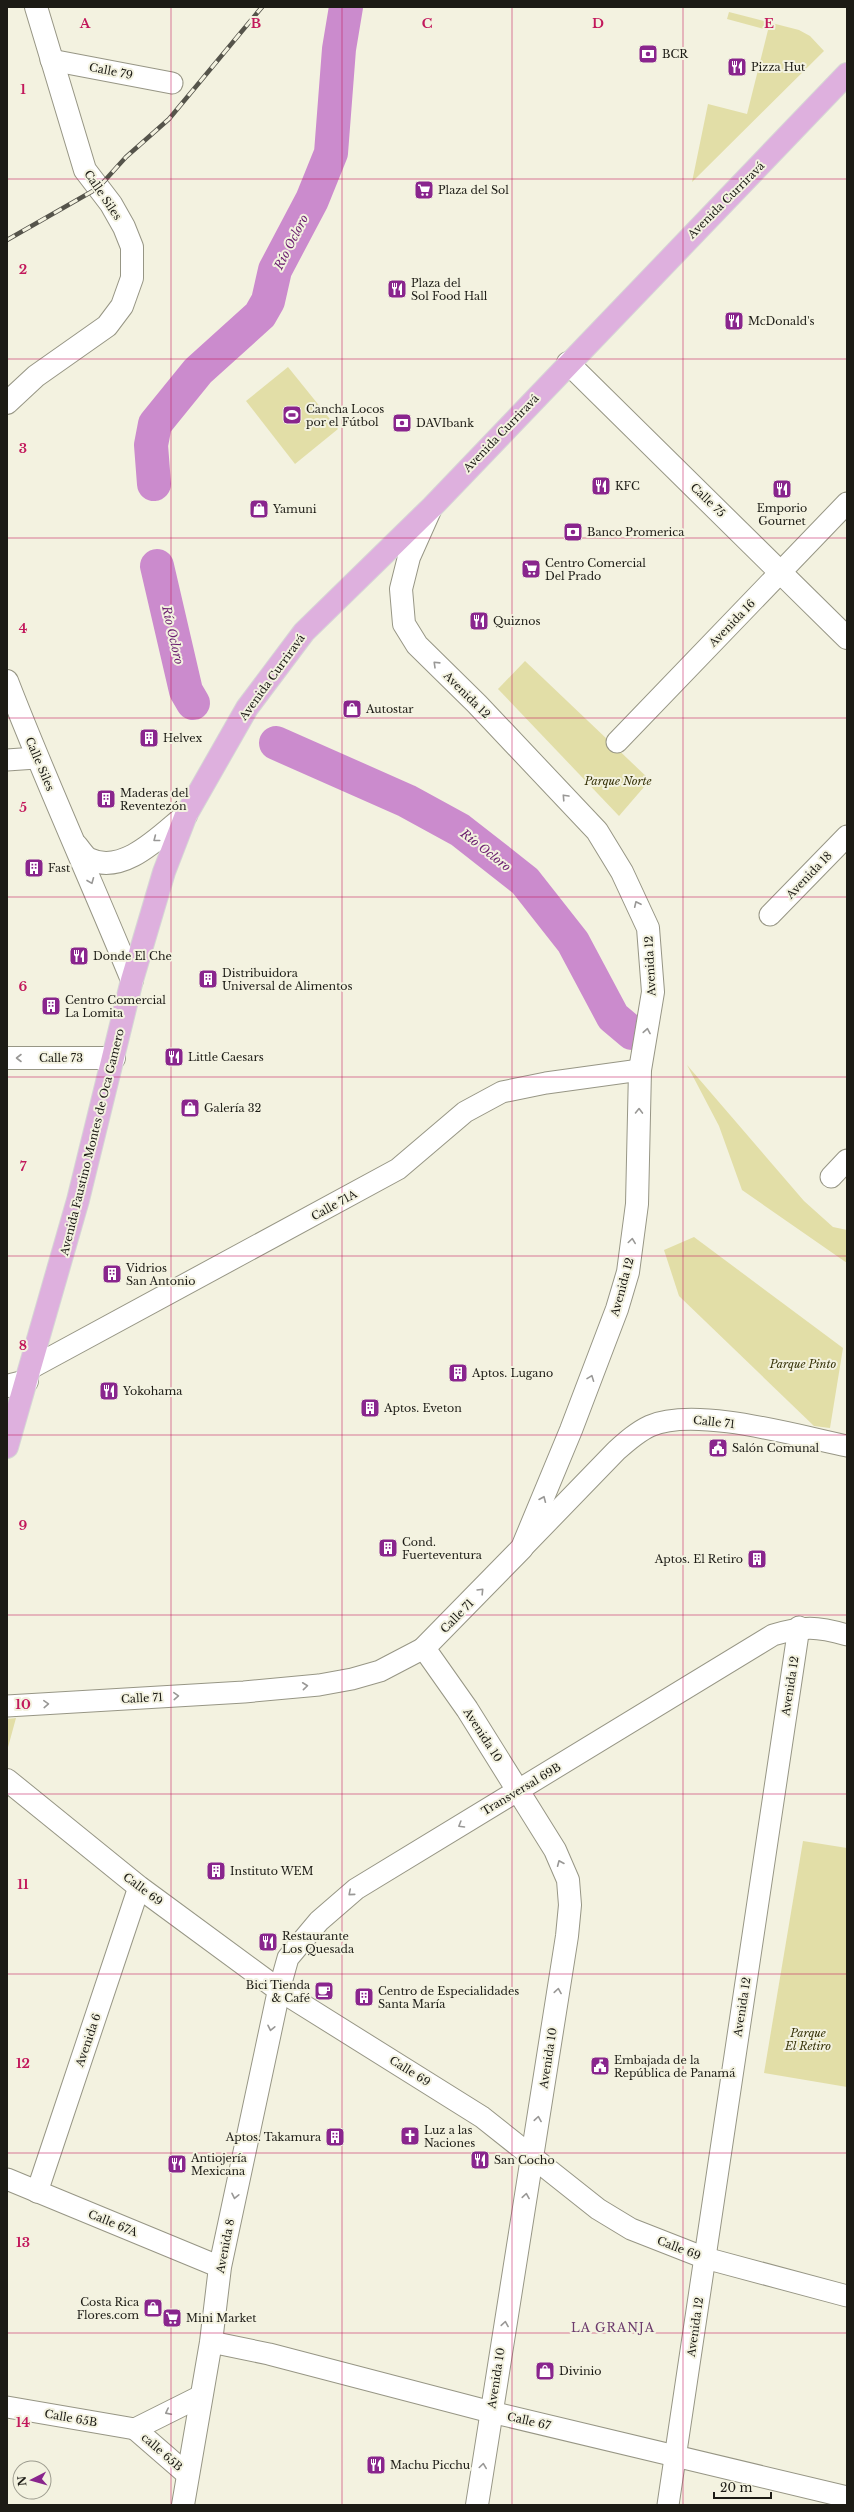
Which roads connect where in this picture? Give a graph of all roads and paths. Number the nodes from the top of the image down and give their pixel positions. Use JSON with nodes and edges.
{"nodes":[{"id":1,"x":36,"y":7,"type":"edge"},
{"id":2,"x":51,"y":60,"type":"junction"},
{"id":3,"x":847,"y":74,"type":"edge"},
{"id":4,"x":172,"y":83,"type":"dead end"},
{"id":5,"x":568,"y":363,"type":"junction"},
{"id":6,"x":7,"y":403,"type":"edge"},
{"id":7,"x":847,"y":503,"type":"edge"},
{"id":8,"x":432,"y":507,"type":"junction"},
{"id":9,"x":782,"y":571,"type":"junction"},
{"id":10,"x":847,"y":638,"type":"edge"},
{"id":11,"x":7,"y":681,"type":"edge"},
{"id":12,"x":617,"y":742,"type":"dead end"},
{"id":13,"x":36,"y":758,"type":"junction"},
{"id":14,"x":7,"y":760,"type":"edge"},
{"id":15,"x":186,"y":815,"type":"junction"},
{"id":16,"x":847,"y":836,"type":"edge"},
{"id":17,"x":76,"y":845,"type":"junction"},
{"id":18,"x":770,"y":915,"type":"dead end"},
{"id":19,"x":132,"y":980,"type":"junction"},
{"id":20,"x":7,"y":1058,"type":"edge"},
{"id":21,"x":114,"y":1058,"type":"junction"},
{"id":22,"x":640,"y":1070,"type":"junction"},
{"id":23,"x":847,"y":1160,"type":"edge"},
{"id":24,"x":831,"y":1177,"type":"dead end"},
{"id":25,"x":22,"y":1378,"type":"edge"},
{"id":26,"x":9,"y":1434,"type":"edge"},
{"id":27,"x":847,"y":1446,"type":"edge"},
{"id":28,"x":522,"y":1548,"type":"junction"},
{"id":29,"x":799,"y":1627,"type":"junction"},
{"id":30,"x":847,"y":1635,"type":"edge"},
{"id":31,"x":424,"y":1648,"type":"junction"},
{"id":32,"x":7,"y":1706,"type":"edge"},
{"id":33,"x":7,"y":1780,"type":"edge"},
{"id":34,"x":519,"y":1791,"type":"junction"},
{"id":35,"x":139,"y":1888,"type":"junction"},
{"id":36,"x":279,"y":1990,"type":"junction"},
{"id":37,"x":532,"y":2158,"type":"junction"},
{"id":38,"x":7,"y":2179,"type":"edge"},
{"id":39,"x":37,"y":2192,"type":"junction"},
{"id":40,"x":705,"y":2258,"type":"junction"},
{"id":41,"x":220,"y":2267,"type":"junction"},
{"id":42,"x":847,"y":2296,"type":"edge"},
{"id":43,"x":211,"y":2342,"type":"junction"},
{"id":44,"x":201,"y":2396,"type":"junction"},
{"id":45,"x":7,"y":2407,"type":"edge"},
{"id":46,"x":491,"y":2412,"type":"junction"},
{"id":47,"x":135,"y":2429,"type":"junction"},
{"id":48,"x":676,"y":2455,"type":"junction"},
{"id":49,"x":188,"y":2475,"type":"junction"},
{"id":50,"x":847,"y":2497,"type":"edge"},
{"id":51,"x":183,"y":2505,"type":"edge"},
{"id":52,"x":477,"y":2505,"type":"edge"},
{"id":53,"x":668,"y":2505,"type":"edge"}],
"edges":[{"from":1,"to":2,"type":"street","name":"Calle Siles"},
{"from":2,"to":4,"type":"street","name":"Calle 79"},
{"from":2,"to":6,"type":"street","name":"Calle Siles"},
{"from":3,"to":5,"type":"highway","name":"Avenida Curriravá"},
{"from":5,"to":8,"type":"highway","name":"Avenida Curriravá"},
{"from":5,"to":9,"type":"street","name":"Calle 75"},
{"from":7,"to":9,"type":"street","name":"Avenida 16"},
{"from":8,"to":15,"type":"highway","name":"Avenida Curriravá"},
{"from":22,"to":8,"type":"street","name":"Avenida 12","one_way":true},
{"from":9,"to":10,"type":"street","name":"Calle 75"},
{"from":9,"to":12,"type":"street","name":"Avenida 16"},
{"from":11,"to":13,"type":"street","name":"Calle Siles"},
{"from":13,"to":14,"type":"street"},
{"from":13,"to":17,"type":"street","name":"Calle Siles"},
{"from":15,"to":17,"type":"street","name":"Calle Siles","one_way":true},
{"from":15,"to":19,"type":"highway","name":"Avenida Faustino Montes de Oca Gamero"},
{"from":16,"to":18,"type":"street","name":"Avenida 18"},
{"from":17,"to":19,"type":"street","name":"Calle Siles","one_way":true},
{"from":19,"to":21,"type":"highway","name":"Avenida Faustino Montes de Oca Gamero"},
{"from":21,"to":20,"type":"street","name":"Calle 73","one_way":true},
{"from":21,"to":25,"type":"highway","name":"Avenida Faustino Montes de Oca Gamero"},
{"from":22,"to":25,"type":"street","name":"Calle 71A"},
{"from":28,"to":22,"type":"street","name":"Avenida 12","one_way":true},
{"from":23,"to":24,"type":"street"},
{"from":25,"to":26,"type":"highway","name":"Avenida Faustino Montes de Oca Gamero"},
{"from":27,"to":28,"type":"street","name":"Calle 71"},
{"from":31,"to":28,"type":"street","name":"Calle 71","one_way":true},
{"from":29,"to":30,"type":"street","name":"Transversal 69B"},
{"from":29,"to":34,"type":"street","name":"Transversal 69B"},
{"from":29,"to":40,"type":"street","name":"Avenida 12"},
{"from":32,"to":31,"type":"street","name":"Calle 71","one_way":true},
{"from":31,"to":34,"type":"street","name":"Avenida 10"},
{"from":33,"to":35,"type":"street","name":"Calle 69"},
{"from":34,"to":36,"type":"street","name":"Transversal 69B","one_way":true},
{"from":37,"to":34,"type":"street","name":"Avenida 10","one_way":true},
{"from":35,"to":36,"type":"street","name":"Calle 69"},
{"from":35,"to":39,"type":"street","name":"Avenida 6"},
{"from":36,"to":37,"type":"street","name":"Calle 69"},
{"from":36,"to":41,"type":"street","name":"Avenida 8","one_way":true},
{"from":37,"to":40,"type":"street","name":"Calle 69"},
{"from":46,"to":37,"type":"street","name":"Avenida 10","one_way":true},
{"from":38,"to":39,"type":"street","name":"Calle 67A"},
{"from":39,"to":41,"type":"street","name":"Calle 67A"},
{"from":40,"to":42,"type":"street","name":"Calle 69"},
{"from":40,"to":48,"type":"street","name":"Avenida 12"},
{"from":41,"to":43,"type":"street","name":"Avenida 8"},
{"from":43,"to":44,"type":"street","name":"Avenida 8"},
{"from":43,"to":46,"type":"street","name":"Calle 67"},
{"from":44,"to":47,"type":"street","one_way":true},
{"from":44,"to":49,"type":"street","name":"Avenida 8"},
{"from":45,"to":47,"type":"street","name":"Calle 65B"},
{"from":46,"to":48,"type":"street","name":"Calle 67"},
{"from":52,"to":46,"type":"street","name":"Avenida 10","one_way":true},
{"from":47,"to":49,"type":"street","name":"calle 65B"},
{"from":48,"to":50,"type":"street","name":"Calle 67"},
{"from":48,"to":53,"type":"street","name":"Avenida 12"},
{"from":49,"to":51,"type":"street","name":"Avenida 8"}]}
